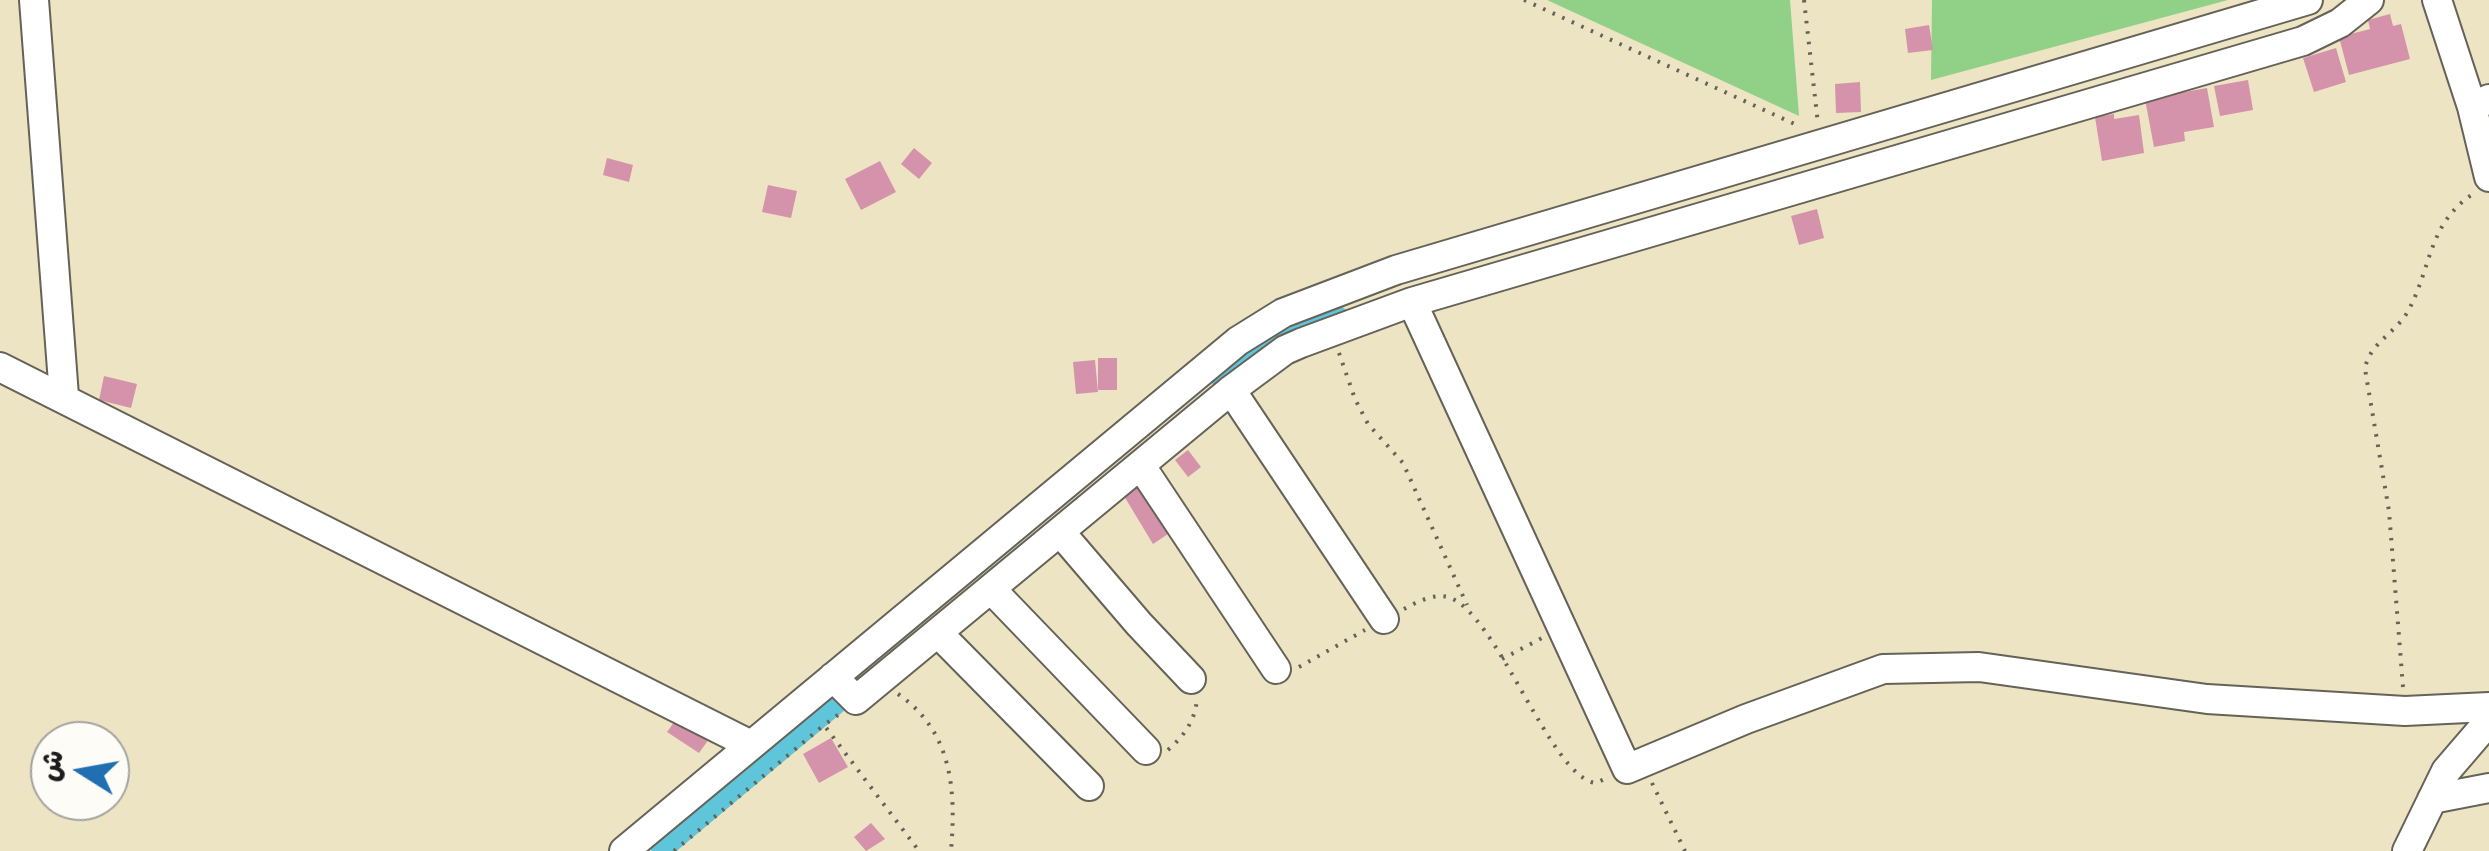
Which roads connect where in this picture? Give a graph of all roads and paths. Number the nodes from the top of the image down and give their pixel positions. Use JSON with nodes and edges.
{"nodes":[{"id":1,"x":34,"y":0,"type":"edge"},
{"id":2,"x":1524,"y":0,"type":"edge"},
{"id":3,"x":1804,"y":0,"type":"edge"},
{"id":4,"x":2308,"y":0,"type":"edge"},
{"id":5,"x":2368,"y":0,"type":"edge"},
{"id":6,"x":2437,"y":0,"type":"edge"},
{"id":7,"x":2480,"y":103,"type":"edge"},
{"id":8,"x":1824,"y":145,"type":"junction"},
{"id":9,"x":2489,"y":177,"type":"edge"},
{"id":10,"x":2489,"y":186,"type":"edge"},
{"id":11,"x":1412,"y":302,"type":"junction"},
{"id":12,"x":1327,"y":315,"type":"junction"},
{"id":13,"x":0,"y":367,"type":"edge"},
{"id":14,"x":1231,"y":390,"type":"junction"},
{"id":15,"x":64,"y":396,"type":"junction"},
{"id":16,"x":1142,"y":466,"type":"junction"},
{"id":17,"x":1061,"y":533,"type":"junction"},
{"id":18,"x":991,"y":589,"type":"junction"},
{"id":19,"x":1469,"y":609,"type":"junction"},
{"id":20,"x":1384,"y":620,"type":"junction"},
{"id":21,"x":1561,"y":628,"type":"junction"},
{"id":22,"x":938,"y":633,"type":"junction"},
{"id":23,"x":1502,"y":660,"type":"junction"},
{"id":24,"x":1276,"y":669,"type":"joint"},
{"id":25,"x":1191,"y":678,"type":"joint"},
{"id":26,"x":852,"y":688,"type":"junction"},
{"id":27,"x":2489,"y":708,"type":"edge"},
{"id":28,"x":2405,"y":711,"type":"junction"},
{"id":29,"x":2489,"y":721,"type":"edge"},
{"id":30,"x":824,"y":726,"type":"junction"},
{"id":31,"x":751,"y":745,"type":"junction"},
{"id":32,"x":1146,"y":750,"type":"joint"},
{"id":33,"x":1634,"y":766,"type":"junction"},
{"id":34,"x":1089,"y":786,"type":"dead end"},
{"id":35,"x":2489,"y":788,"type":"edge"},
{"id":36,"x":2432,"y":799,"type":"junction"},
{"id":37,"x":624,"y":851,"type":"edge"},
{"id":38,"x":674,"y":851,"type":"edge"},
{"id":39,"x":919,"y":851,"type":"edge"},
{"id":40,"x":951,"y":851,"type":"edge"},
{"id":41,"x":1685,"y":851,"type":"edge"},
{"id":42,"x":2407,"y":851,"type":"edge"}],
"edges":[{"from":1,"to":15,"type":"street"},
{"from":2,"to":8,"type":"path"},
{"from":3,"to":8,"type":"path"},
{"from":4,"to":8,"type":"street"},
{"from":5,"to":11,"type":"street"},
{"from":6,"to":7,"type":"street"},
{"from":7,"to":9,"type":"street"},
{"from":8,"to":12,"type":"street"},
{"from":10,"to":28,"type":"path"},
{"from":11,"to":12,"type":"street"},
{"from":11,"to":21,"type":"street"},
{"from":12,"to":14,"type":"street"},
{"from":12,"to":19,"type":"path"},
{"from":12,"to":26,"type":"street"},
{"from":13,"to":15,"type":"street"},
{"from":14,"to":16,"type":"street"},
{"from":14,"to":20,"type":"street"},
{"from":15,"to":31,"type":"street"},
{"from":16,"to":17,"type":"street"},
{"from":16,"to":24,"type":"street"},
{"from":17,"to":18,"type":"street"},
{"from":17,"to":25,"type":"street"},
{"from":18,"to":22,"type":"street"},
{"from":18,"to":32,"type":"street"},
{"from":19,"to":20,"type":"path"},
{"from":19,"to":23,"type":"path"},
{"from":20,"to":24,"type":"path"},
{"from":21,"to":23,"type":"path"},
{"from":21,"to":33,"type":"street"},
{"from":22,"to":26,"type":"street"},
{"from":22,"to":34,"type":"street"},
{"from":23,"to":33,"type":"path"},
{"from":25,"to":32,"type":"path"},
{"from":26,"to":30,"type":"path"},
{"from":26,"to":31,"type":"street"},
{"from":26,"to":40,"type":"path"},
{"from":27,"to":28,"type":"street"},
{"from":28,"to":33,"type":"street"},
{"from":29,"to":36,"type":"street"},
{"from":30,"to":38,"type":"path"},
{"from":30,"to":39,"type":"path"},
{"from":31,"to":37,"type":"street"},
{"from":33,"to":41,"type":"path"},
{"from":35,"to":36,"type":"street"},
{"from":36,"to":42,"type":"street"}]}
